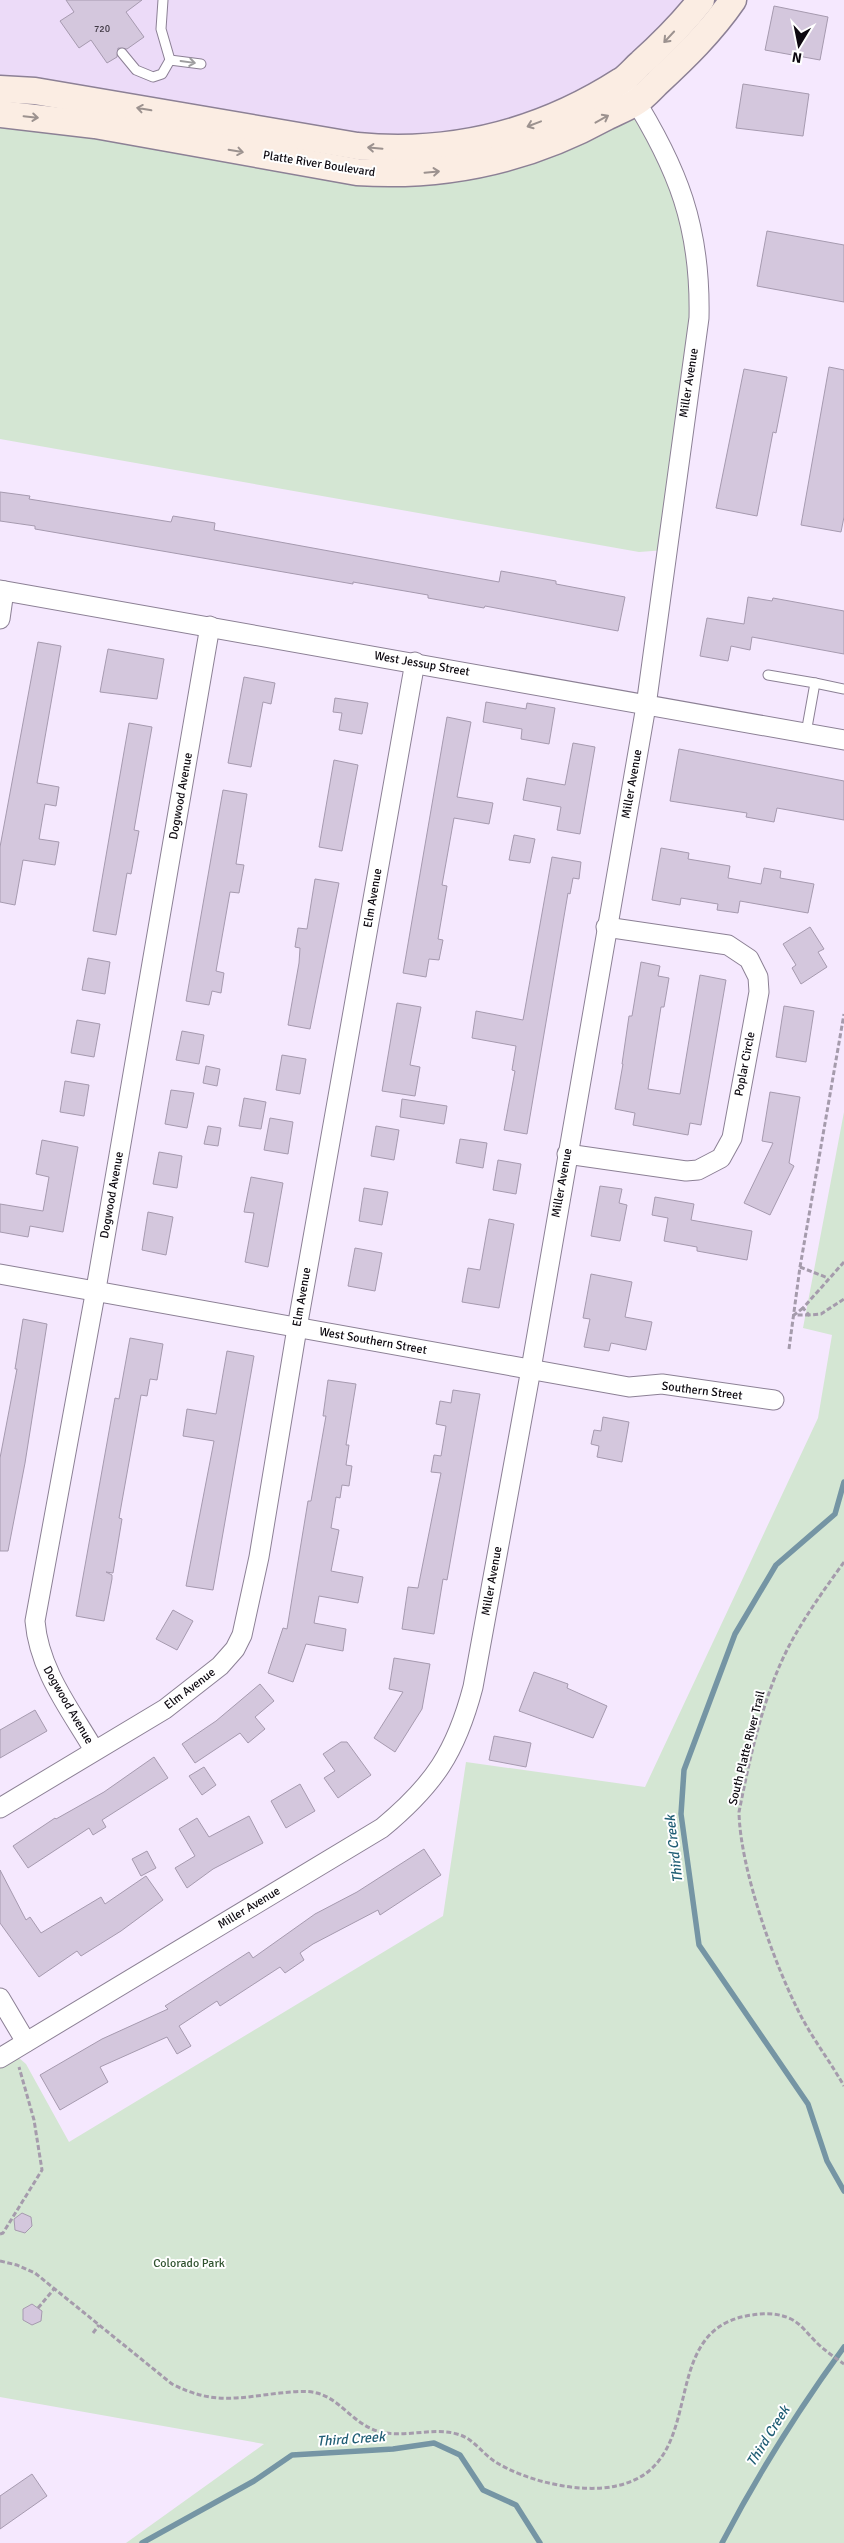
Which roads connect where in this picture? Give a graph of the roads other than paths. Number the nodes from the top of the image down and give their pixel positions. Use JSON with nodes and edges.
{"nodes":[{"id":1,"x":163,"y":0,"type":"edge"},
{"id":2,"x":701,"y":0,"type":"edge"},
{"id":3,"x":733,"y":0,"type":"edge"},
{"id":4,"x":122,"y":53,"type":"dead end"},
{"id":5,"x":170,"y":60,"type":"junction"},
{"id":6,"x":201,"y":64,"type":"dead end"},
{"id":7,"x":622,"y":81,"type":"junction"},
{"id":8,"x":0,"y":88,"type":"edge"},
{"id":9,"x":636,"y":102,"type":"junction"},
{"id":10,"x":0,"y":114,"type":"edge"},
{"id":11,"x":2,"y":590,"type":"edge"},
{"id":12,"x":0,"y":618,"type":"edge"},
{"id":13,"x":210,"y":626,"type":"junction"},
{"id":14,"x":415,"y":662,"type":"junction"},
{"id":15,"x":768,"y":675,"type":"dead end"},
{"id":16,"x":815,"y":683,"type":"junction"},
{"id":17,"x":844,"y":689,"type":"edge"},
{"id":18,"x":646,"y":706,"type":"junction"},
{"id":19,"x":806,"y":733,"type":"junction"},
{"id":20,"x":844,"y":740,"type":"edge"},
{"id":21,"x":606,"y":927,"type":"junction"},
{"id":22,"x":567,"y":1154,"type":"junction"},
{"id":23,"x":0,"y":1274,"type":"edge"},
{"id":24,"x":96,"y":1289,"type":"junction"},
{"id":25,"x":297,"y":1328,"type":"junction"},
{"id":26,"x":531,"y":1369,"type":"junction"},
{"id":27,"x":629,"y":1387,"type":"joint"},
{"id":28,"x":774,"y":1400,"type":"dead end"},
{"id":29,"x":94,"y":1750,"type":"junction"},
{"id":30,"x":0,"y":1808,"type":"edge"},
{"id":31,"x":0,"y":1998,"type":"edge"},
{"id":32,"x":12,"y":2050,"type":"edge"}],
"edges":[{"from":1,"to":5,"type":"lane"},
{"from":2,"to":7,"type":"street","name":"Platte River Boulevard","one_way":true},
{"from":3,"to":9,"type":"street","name":"Platte River Boulevard"},
{"from":4,"to":5,"type":"lane"},
{"from":5,"to":6,"type":"lane","one_way":true},
{"from":7,"to":8,"type":"street","name":"Platte River Boulevard","one_way":true},
{"from":7,"to":9,"type":"street","name":"Miller Avenue"},
{"from":10,"to":9,"type":"street","name":"Platte River Boulevard","one_way":true},
{"from":9,"to":18,"type":"street","name":"Miller Avenue"},
{"from":11,"to":12,"type":"street"},
{"from":11,"to":13,"type":"street","name":"West Jessup Street"},
{"from":13,"to":14,"type":"street","name":"West Jessup Street"},
{"from":13,"to":24,"type":"street","name":"Dogwood Avenue"},
{"from":14,"to":18,"type":"street","name":"West Jessup Street"},
{"from":14,"to":25,"type":"street","name":"Elm Avenue"},
{"from":15,"to":16,"type":"lane"},
{"from":16,"to":17,"type":"lane"},
{"from":16,"to":19,"type":"lane"},
{"from":18,"to":19,"type":"street","name":"West Jessup Street"},
{"from":18,"to":21,"type":"street","name":"Miller Avenue"},
{"from":19,"to":20,"type":"street","name":"West Jessup Street"},
{"from":21,"to":22,"type":"street","name":"Miller Avenue"},
{"from":21,"to":22,"type":"street","name":"Poplar Circle"},
{"from":22,"to":26,"type":"street","name":"Miller Avenue"},
{"from":23,"to":24,"type":"street","name":"West Southern Street"},
{"from":24,"to":25,"type":"street","name":"West Southern Street"},
{"from":24,"to":29,"type":"street","name":"Dogwood Avenue"},
{"from":25,"to":26,"type":"street","name":"West Southern Street"},
{"from":25,"to":29,"type":"street","name":"Elm Avenue"},
{"from":26,"to":27,"type":"street","name":"West Southern Street"},
{"from":26,"to":32,"type":"street","name":"Miller Avenue"},
{"from":27,"to":28,"type":"street","name":"Southern Street"},
{"from":29,"to":30,"type":"street","name":"Elm Avenue"},
{"from":31,"to":32,"type":"street"}]}
